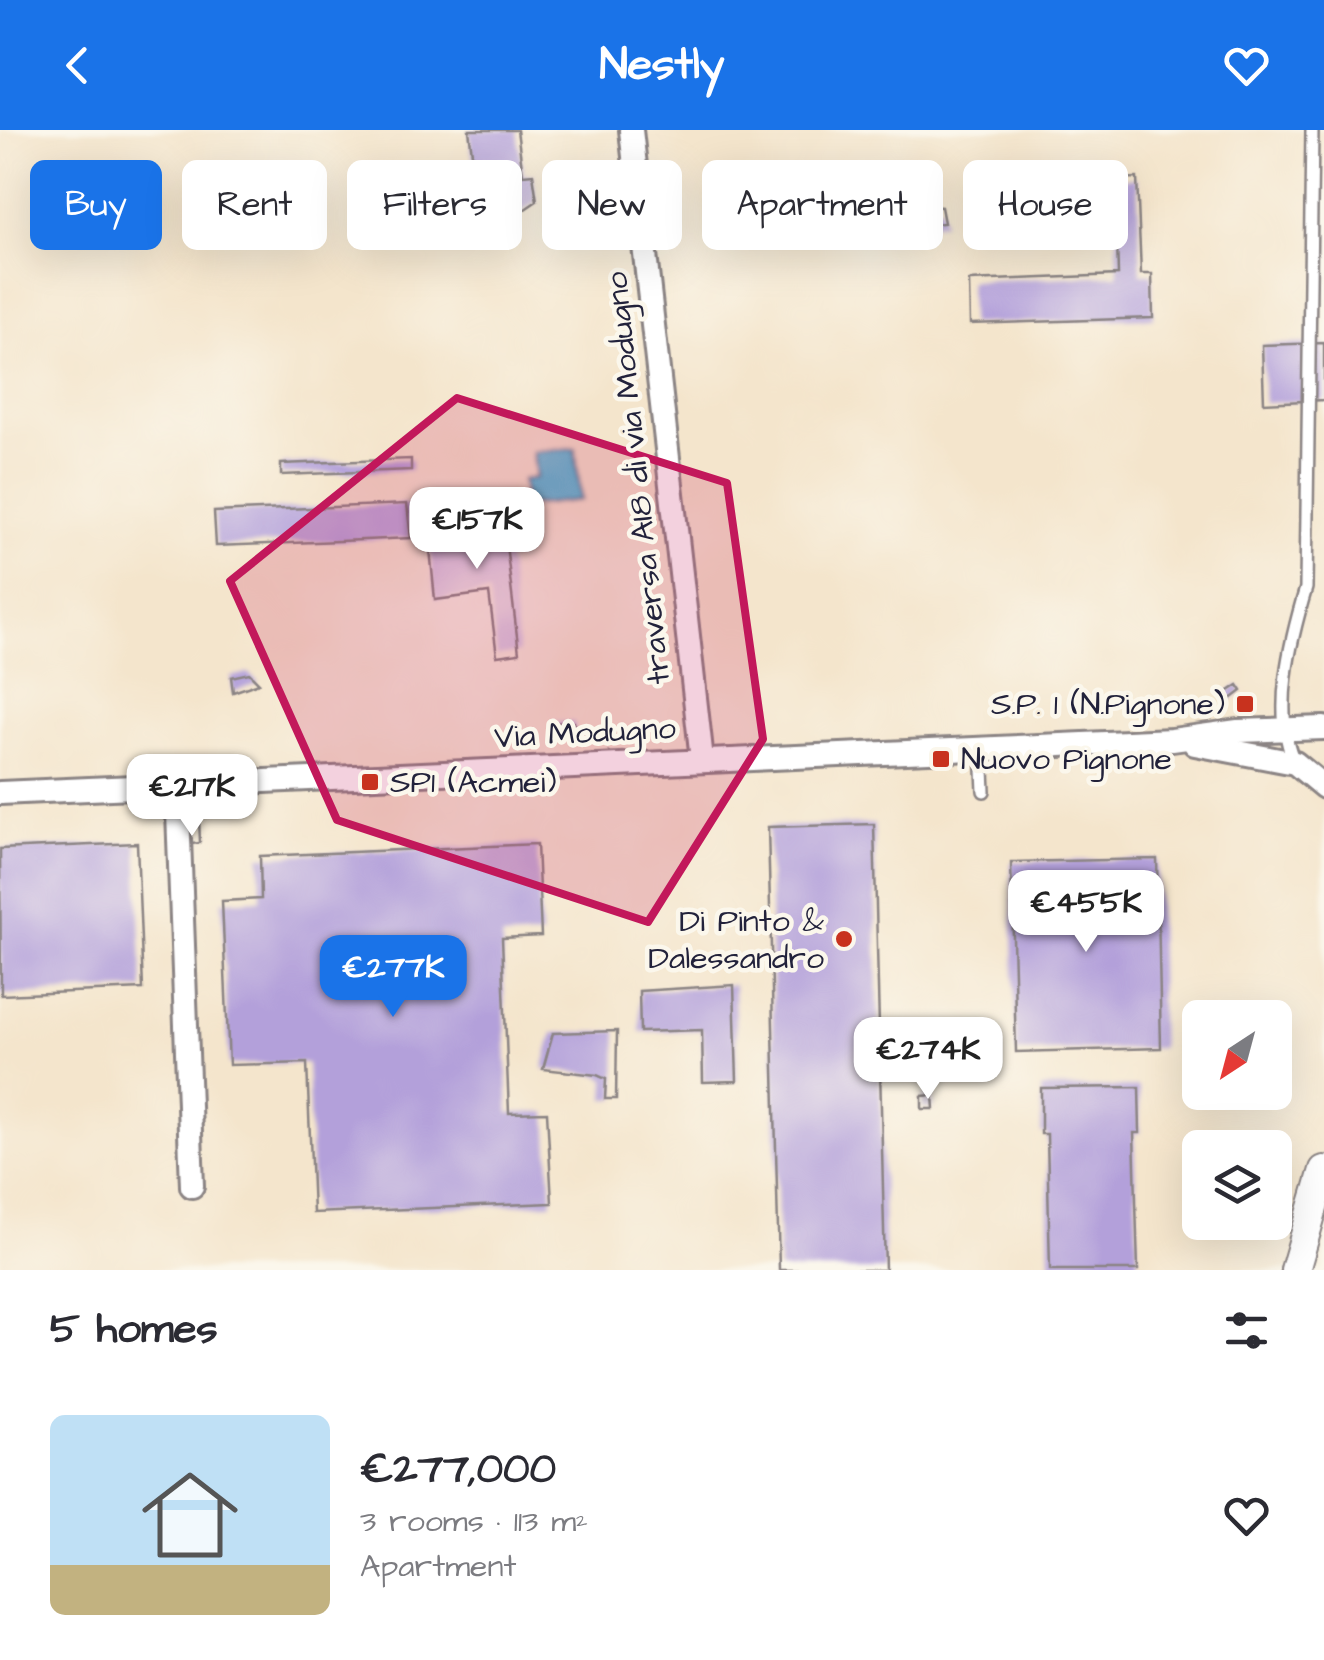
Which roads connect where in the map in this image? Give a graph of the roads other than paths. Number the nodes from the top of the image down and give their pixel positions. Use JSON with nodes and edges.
{"nodes":[{"id":1,"x":631,"y":130,"type":"edge"},
{"id":2,"x":1312,"y":130,"type":"edge"},
{"id":3,"x":1324,"y":728,"type":"edge"},
{"id":4,"x":1286,"y":729,"type":"junction"},
{"id":5,"x":1172,"y":740,"type":"junction"},
{"id":6,"x":982,"y":748,"type":"junction"},
{"id":7,"x":702,"y":760,"type":"junction"},
{"id":8,"x":1295,"y":763,"type":"junction"},
{"id":9,"x":178,"y":785,"type":"junction"},
{"id":10,"x":1324,"y":787,"type":"edge"},
{"id":11,"x":984,"y":791,"type":"dead end"},
{"id":12,"x":0,"y":793,"type":"edge"},
{"id":13,"x":1324,"y":1170,"type":"edge"},
{"id":14,"x":192,"y":1186,"type":"dead end"},
{"id":15,"x":1295,"y":1270,"type":"edge"}],
"edges":[{"from":1,"to":7,"type":"street","name":"traversa AI8 di via Modugno"},
{"from":2,"to":4,"type":"lane"},
{"from":3,"to":4,"type":"street","name":"Via Modugno"},
{"from":4,"to":5,"type":"street","name":"Via Modugno"},
{"from":4,"to":8,"type":"lane"},
{"from":5,"to":6,"type":"street","name":"Via Modugno"},
{"from":5,"to":8,"type":"street","name":"Via Modugno"},
{"from":6,"to":7,"type":"street","name":"Via Modugno"},
{"from":6,"to":11,"type":"lane"},
{"from":7,"to":9,"type":"street","name":"Via Modugno"},
{"from":8,"to":10,"type":"street","name":"Via Modugno"},
{"from":9,"to":12,"type":"street","name":"Via Modugno"},
{"from":9,"to":14,"type":"street"},
{"from":13,"to":15,"type":"street"}]}
